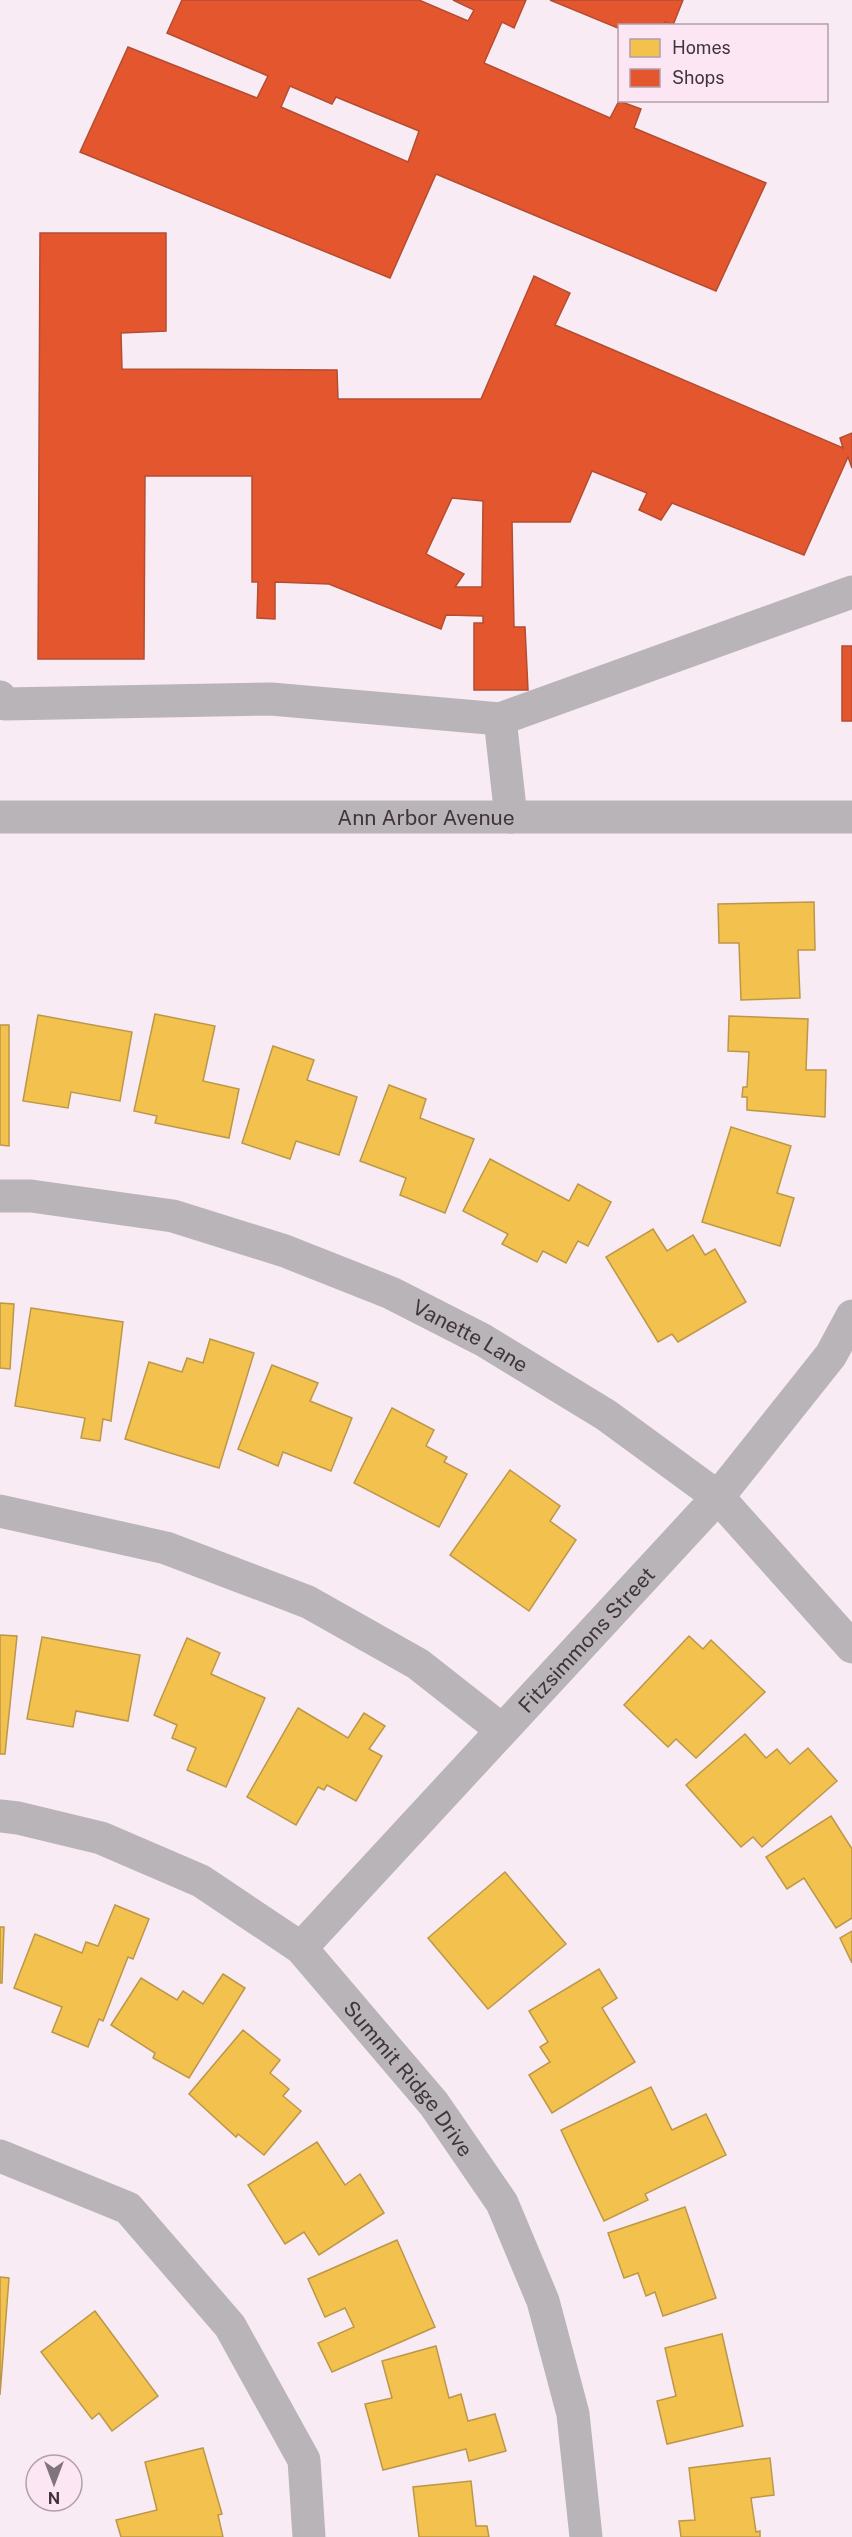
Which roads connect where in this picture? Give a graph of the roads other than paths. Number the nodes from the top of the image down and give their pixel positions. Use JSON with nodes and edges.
{"nodes":[{"id":1,"x":852,"y":592,"type":"edge"},
{"id":2,"x":0,"y":697,"type":"edge"},
{"id":3,"x":500,"y":719,"type":"junction"},
{"id":4,"x":0,"y":817,"type":"edge"},
{"id":5,"x":511,"y":817,"type":"junction"},
{"id":6,"x":852,"y":817,"type":"edge"},
{"id":7,"x":0,"y":1196,"type":"edge"},
{"id":8,"x":852,"y":1316,"type":"edge"},
{"id":9,"x":718,"y":1497,"type":"junction"},
{"id":10,"x":0,"y":1511,"type":"edge"},
{"id":11,"x":852,"y":1647,"type":"edge"},
{"id":12,"x":502,"y":1730,"type":"junction"},
{"id":13,"x":0,"y":1816,"type":"edge"},
{"id":14,"x":301,"y":1948,"type":"junction"},
{"id":15,"x":0,"y":2156,"type":"edge"},
{"id":16,"x":309,"y":2537,"type":"edge"},
{"id":17,"x":586,"y":2537,"type":"edge"}],
"edges":[{"from":1,"to":3,"type":"street"},
{"from":2,"to":3,"type":"street"},
{"from":3,"to":5,"type":"street"},
{"from":4,"to":5,"type":"street","name":"Ann Arbor Avenue"},
{"from":5,"to":6,"type":"street","name":"Ann Arbor Avenue"},
{"from":7,"to":9,"type":"street","name":"Vanette Lane"},
{"from":8,"to":9,"type":"street","name":"Fitzsimmons Street"},
{"from":9,"to":11,"type":"street","name":"Vanette Lane"},
{"from":9,"to":12,"type":"street","name":"Fitzsimmons Street"},
{"from":10,"to":12,"type":"street"},
{"from":12,"to":14,"type":"street","name":"Fitzsimmons Street"},
{"from":13,"to":14,"type":"street","name":"Summit Ridge Drive"},
{"from":14,"to":17,"type":"street","name":"Summit Ridge Drive"},
{"from":15,"to":16,"type":"street"}]}
